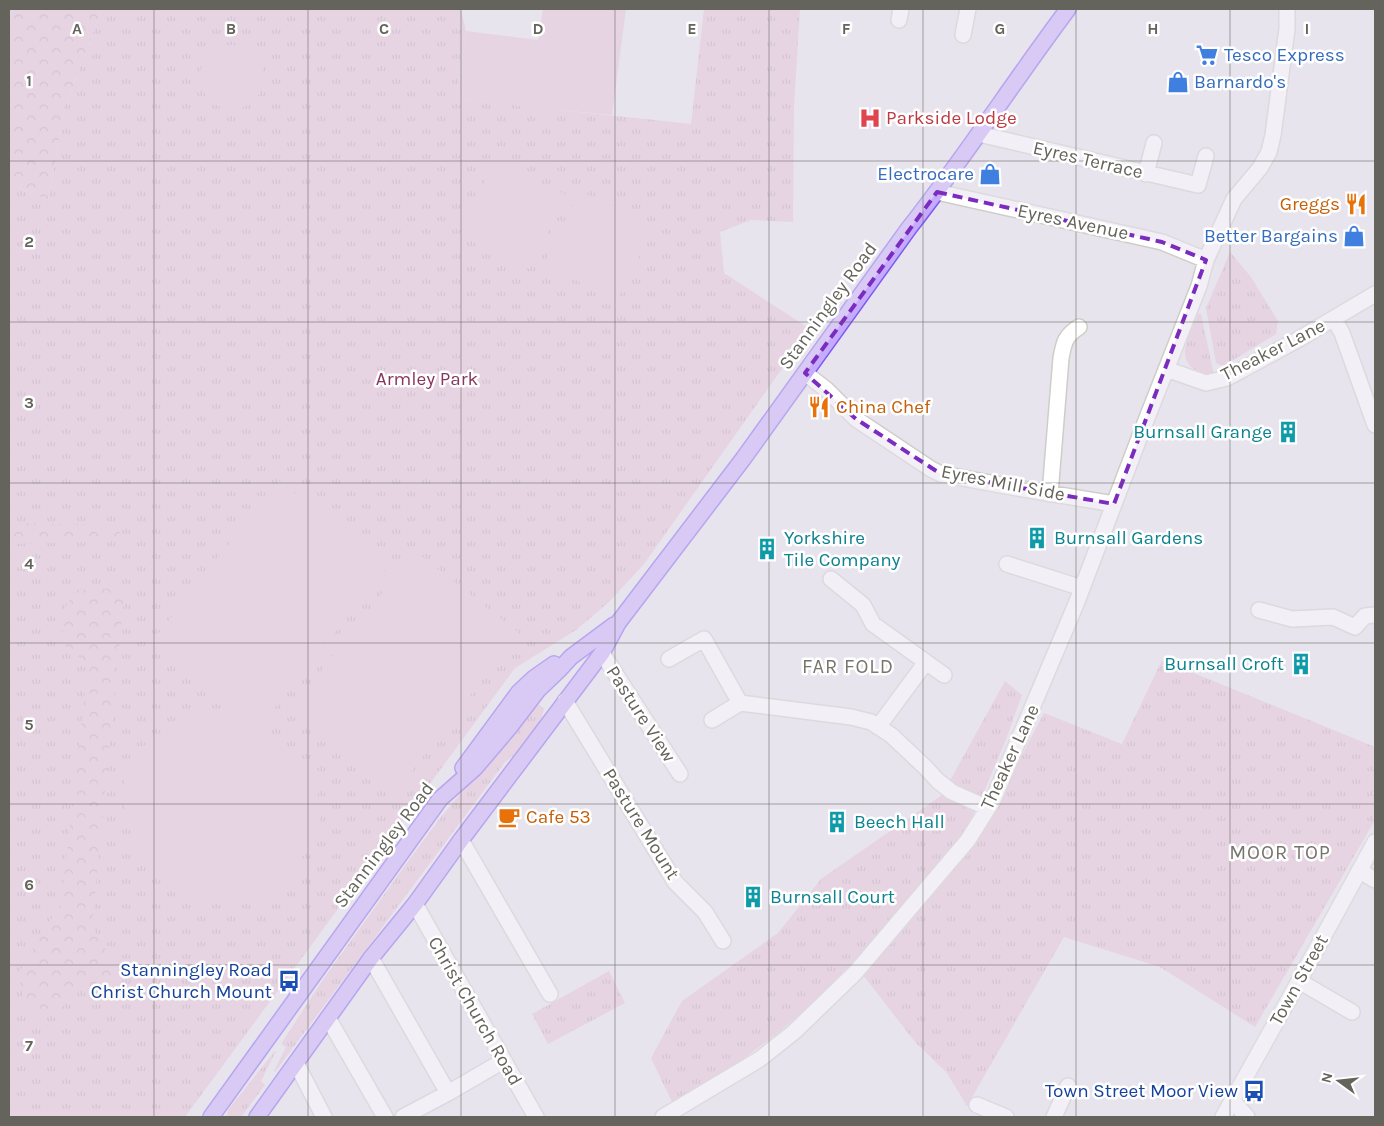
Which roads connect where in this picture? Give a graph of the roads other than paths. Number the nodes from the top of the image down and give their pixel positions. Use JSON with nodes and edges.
{"nodes":[{"id":1,"x":968,"y":9,"type":"edge"},
{"id":2,"x":1068,"y":9,"type":"edge"},
{"id":3,"x":1287,"y":9,"type":"edge"},
{"id":4,"x":963,"y":35,"type":"dead end"},
{"id":5,"x":979,"y":134,"type":"junction"},
{"id":6,"x":1154,"y":143,"type":"dead end"},
{"id":7,"x":1206,"y":156,"type":"dead end"},
{"id":8,"x":1146,"y":174,"type":"junction"},
{"id":9,"x":938,"y":192,"type":"junction"},
{"id":10,"x":1206,"y":260,"type":"junction"},
{"id":11,"x":1375,"y":294,"type":"edge"},
{"id":12,"x":1334,"y":319,"type":"junction"},
{"id":13,"x":1079,"y":327,"type":"dead end"},
{"id":14,"x":1166,"y":369,"type":"junction"},
{"id":15,"x":805,"y":373,"type":"junction"},
{"id":16,"x":1375,"y":425,"type":"edge"},
{"id":17,"x":1050,"y":494,"type":"junction"},
{"id":18,"x":1114,"y":504,"type":"junction"},
{"id":19,"x":1007,"y":564,"type":"dead end"},
{"id":20,"x":832,"y":579,"type":"dead end"},
{"id":21,"x":1082,"y":588,"type":"junction"},
{"id":22,"x":1259,"y":610,"type":"dead end"},
{"id":23,"x":1375,"y":615,"type":"edge"},
{"id":24,"x":618,"y":623,"type":"junction"},
{"id":25,"x":602,"y":653,"type":"junction"},
{"id":26,"x":669,"y":659,"type":"dead end"},
{"id":27,"x":926,"y":662,"type":"junction"},
{"id":28,"x":944,"y":675,"type":"dead end"},
{"id":29,"x":565,"y":701,"type":"junction"},
{"id":30,"x":740,"y":703,"type":"junction"},
{"id":31,"x":712,"y":720,"type":"dead end"},
{"id":32,"x":878,"y":727,"type":"junction"},
{"id":33,"x":680,"y":774,"type":"dead end"},
{"id":34,"x":988,"y":808,"type":"junction"},
{"id":35,"x":461,"y":840,"type":"junction"},
{"id":36,"x":1375,"y":842,"type":"edge"},
{"id":37,"x":1360,"y":871,"type":"junction"},
{"id":38,"x":1375,"y":880,"type":"edge"},
{"id":39,"x":415,"y":904,"type":"junction"},
{"id":40,"x":723,"y":941,"type":"dead end"},
{"id":41,"x":371,"y":958,"type":"junction"},
{"id":42,"x":1299,"y":982,"type":"junction"},
{"id":43,"x":550,"y":994,"type":"dead end"},
{"id":44,"x":1352,"y":1012,"type":"dead end"},
{"id":45,"x":328,"y":1018,"type":"junction"},
{"id":46,"x":503,"y":1061,"type":"junction"},
{"id":47,"x":296,"y":1063,"type":"junction"},
{"id":48,"x":1068,"y":1086,"type":"dead end"},
{"id":49,"x":448,"y":1093,"type":"junction"},
{"id":50,"x":1232,"y":1100,"type":"junction"},
{"id":51,"x":977,"y":1105,"type":"dead end"},
{"id":52,"x":212,"y":1117,"type":"edge"},
{"id":53,"x":257,"y":1117,"type":"edge"},
{"id":54,"x":324,"y":1117,"type":"edge"},
{"id":55,"x":385,"y":1117,"type":"edge"},
{"id":56,"x":403,"y":1117,"type":"edge"},
{"id":57,"x":536,"y":1117,"type":"edge"},
{"id":58,"x":663,"y":1117,"type":"edge"},
{"id":59,"x":1006,"y":1117,"type":"edge"},
{"id":60,"x":1054,"y":1117,"type":"edge"},
{"id":61,"x":1223,"y":1117,"type":"edge"},
{"id":62,"x":1248,"y":1117,"type":"edge"}],
"edges":[{"from":1,"to":4,"type":"street"},
{"from":2,"to":5,"type":"main road","name":"Stanningley Road"},
{"from":3,"to":10,"type":"street","name":"Theaker Lane"},
{"from":5,"to":8,"type":"street","name":"Eyres Terrace"},
{"from":5,"to":9,"type":"main road","name":"Stanningley Road"},
{"from":6,"to":8,"type":"street"},
{"from":7,"to":8,"type":"street","name":"Eyres Terrace"},
{"from":9,"to":10,"type":"street","name":"Eyres Avenue"},
{"from":9,"to":15,"type":"main road","name":"Stanningley Road"},
{"from":10,"to":14,"type":"street","name":"Theaker Lane"},
{"from":11,"to":12,"type":"street","name":"Theaker Lane"},
{"from":12,"to":14,"type":"street","name":"Theaker Lane"},
{"from":12,"to":16,"type":"street"},
{"from":13,"to":17,"type":"street"},
{"from":14,"to":18,"type":"street","name":"Theaker Lane"},
{"from":15,"to":17,"type":"street","name":"Eyres Mill Side"},
{"from":15,"to":24,"type":"main road","name":"Stanningley Road"},
{"from":17,"to":18,"type":"street","name":"Eyres Mill Side"},
{"from":18,"to":21,"type":"street","name":"Theaker Lane"},
{"from":19,"to":21,"type":"street"},
{"from":20,"to":27,"type":"street"},
{"from":21,"to":34,"type":"street","name":"Theaker Lane"},
{"from":22,"to":23,"type":"street"},
{"from":24,"to":25,"type":"main road","name":"Stanningley Road"},
{"from":24,"to":52,"type":"main road","name":"Stanningley Road"},
{"from":25,"to":29,"type":"main road","name":"Stanningley Road"},
{"from":25,"to":33,"type":"street","name":"Pasture View"},
{"from":26,"to":30,"type":"street"},
{"from":27,"to":28,"type":"street"},
{"from":27,"to":32,"type":"street"},
{"from":29,"to":35,"type":"main road","name":"Stanningley Road"},
{"from":29,"to":40,"type":"street","name":"Pasture Mount"},
{"from":30,"to":31,"type":"street"},
{"from":30,"to":32,"type":"street"},
{"from":32,"to":34,"type":"street"},
{"from":34,"to":58,"type":"street","name":"Theaker Lane"},
{"from":35,"to":39,"type":"main road","name":"Stanningley Road"},
{"from":35,"to":43,"type":"street"},
{"from":36,"to":37,"type":"street","name":"Town Street"},
{"from":37,"to":38,"type":"street"},
{"from":37,"to":42,"type":"street","name":"Town Street"},
{"from":39,"to":41,"type":"main road","name":"Stanningley Road"},
{"from":39,"to":46,"type":"street","name":"Christ Church Road"},
{"from":41,"to":45,"type":"main road","name":"Stanningley Road"},
{"from":41,"to":49,"type":"street"},
{"from":42,"to":44,"type":"street"},
{"from":42,"to":50,"type":"street","name":"Town Street"},
{"from":45,"to":47,"type":"main road","name":"Stanningley Road"},
{"from":45,"to":55,"type":"street"},
{"from":46,"to":49,"type":"street"},
{"from":46,"to":57,"type":"street","name":"Christ Church Road"},
{"from":47,"to":53,"type":"main road","name":"Stanningley Road"},
{"from":47,"to":54,"type":"street"},
{"from":48,"to":60,"type":"street"},
{"from":49,"to":56,"type":"street"},
{"from":50,"to":61,"type":"street","name":"Town Street"},
{"from":50,"to":62,"type":"street"},
{"from":51,"to":59,"type":"street"}]}
